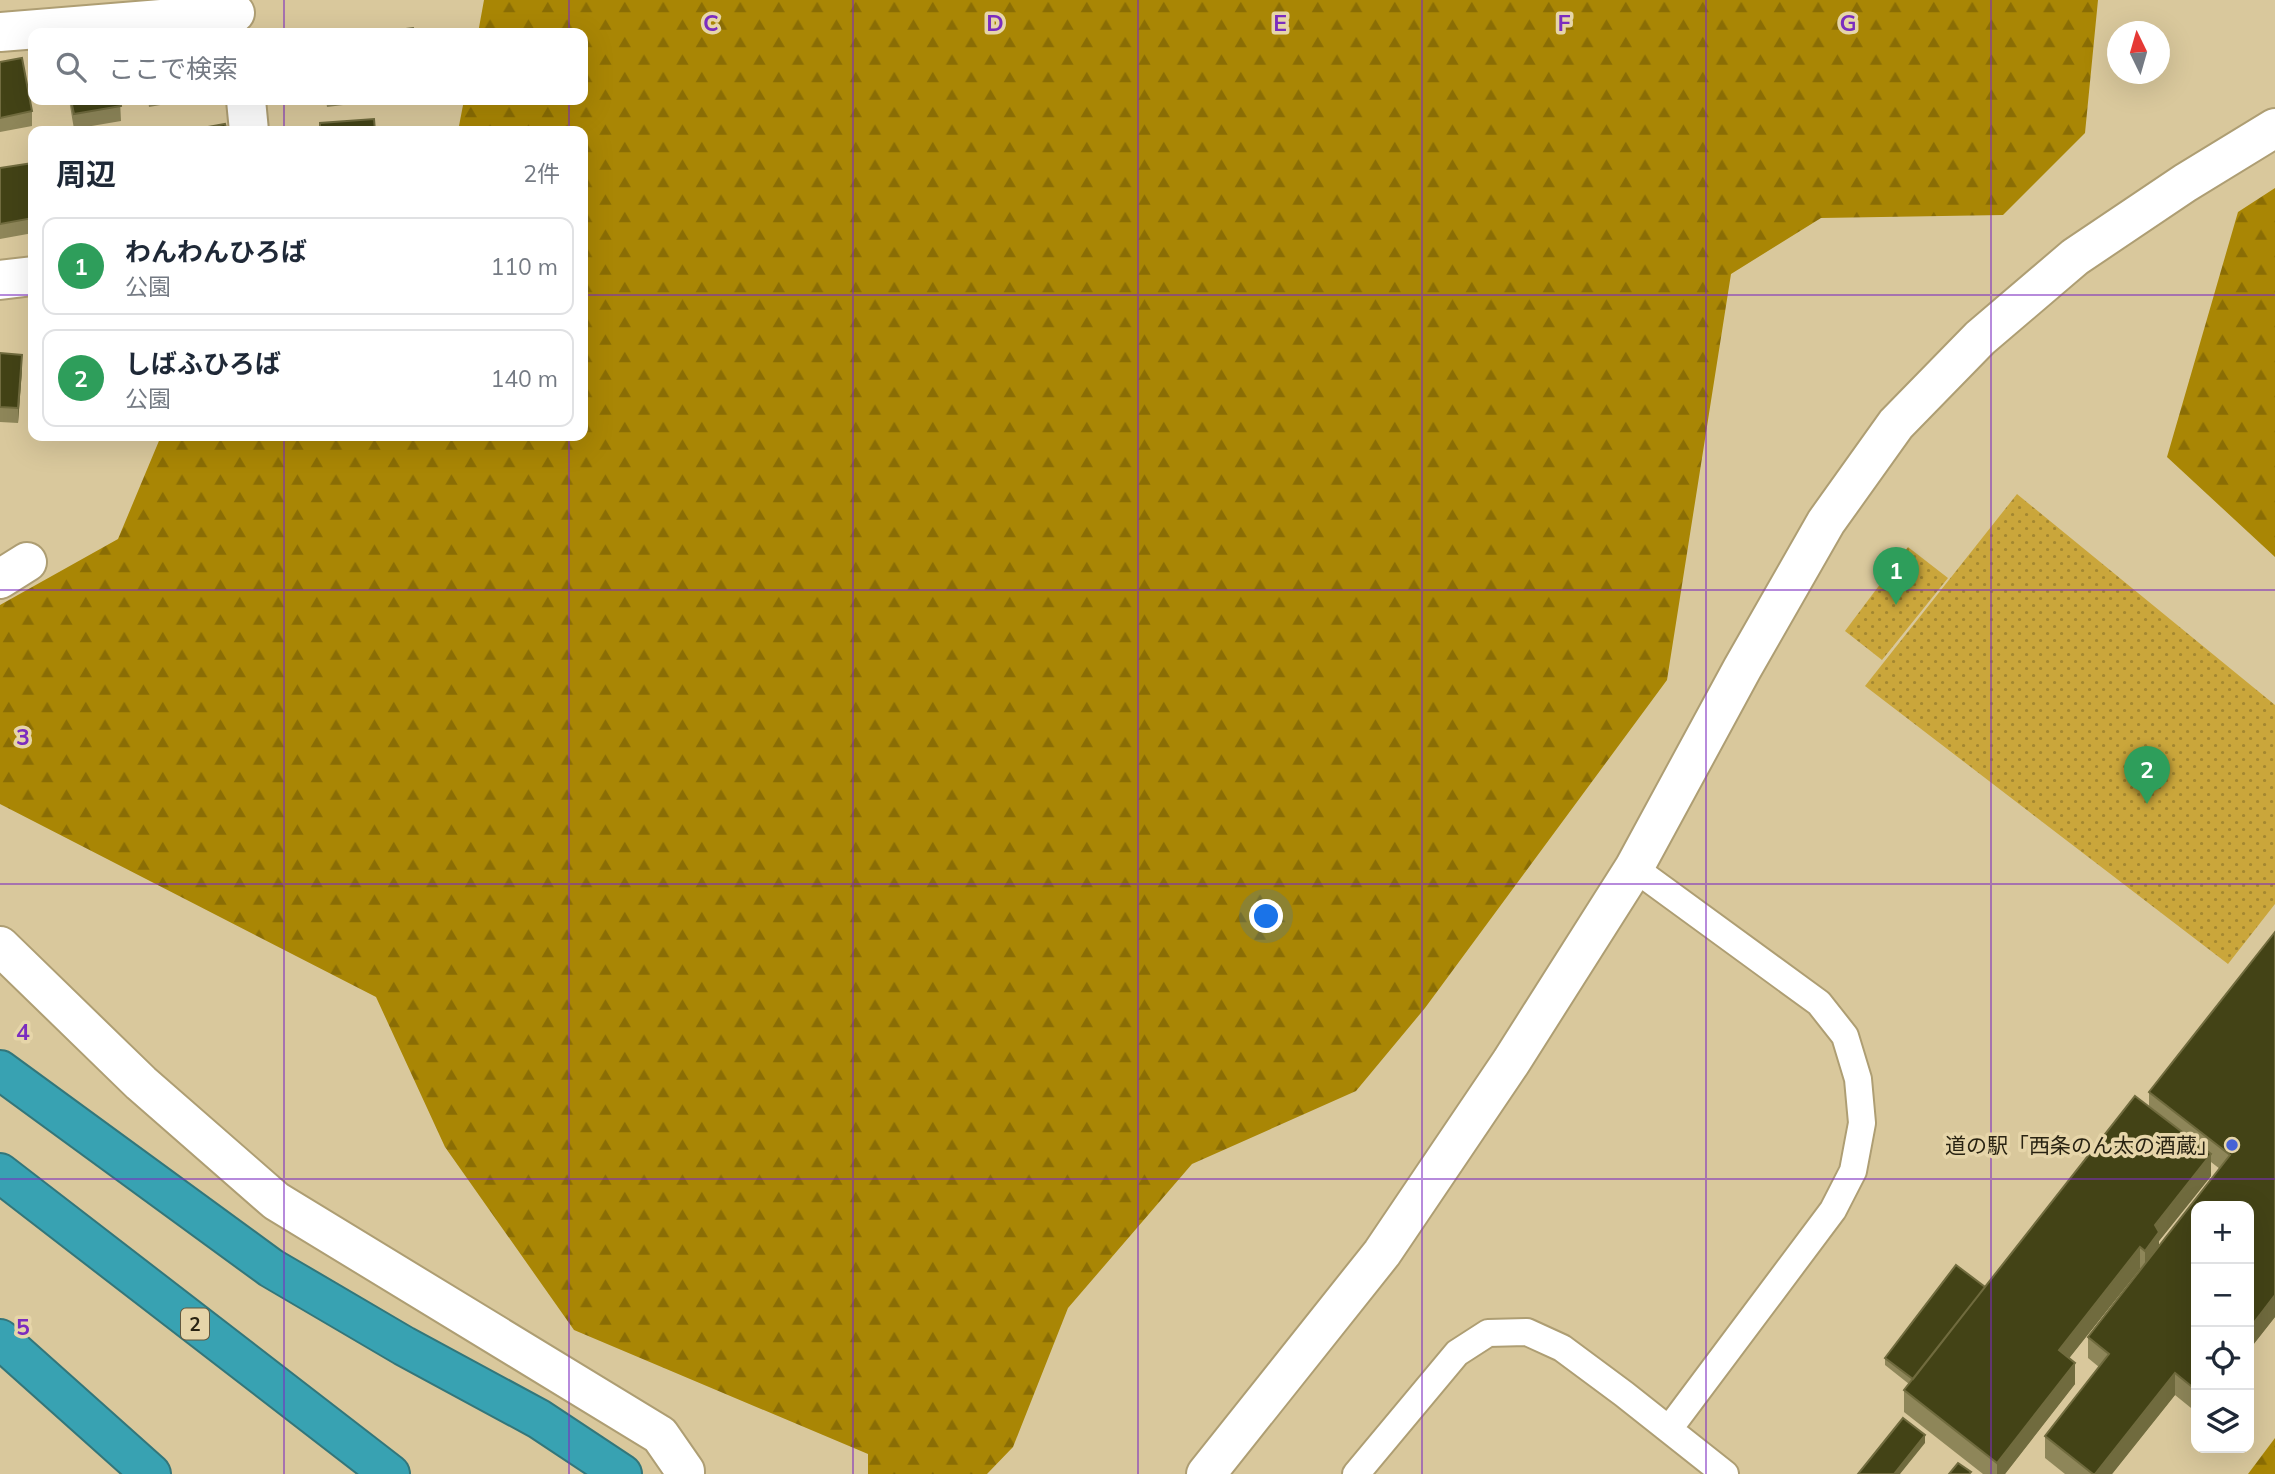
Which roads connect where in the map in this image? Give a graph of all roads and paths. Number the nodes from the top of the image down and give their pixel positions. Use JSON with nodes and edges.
{"nodes":[{"id":1,"x":236,"y":15,"type":"edge"},
{"id":2,"x":56,"y":28,"type":"edge"},
{"id":3,"x":28,"y":30,"type":"edge"},
{"id":4,"x":0,"y":32,"type":"edge"},
{"id":5,"x":246,"y":105,"type":"edge"},
{"id":6,"x":249,"y":126,"type":"edge"},
{"id":7,"x":2275,"y":128,"type":"edge"},
{"id":8,"x":28,"y":277,"type":"edge"},
{"id":9,"x":0,"y":280,"type":"edge"},
{"id":10,"x":1634,"y":868,"type":"junction"},
{"id":11,"x":0,"y":946,"type":"edge"},
{"id":12,"x":0,"y":1070,"type":"edge"},
{"id":13,"x":0,"y":1173,"type":"edge"},
{"id":14,"x":0,"y":1339,"type":"edge"},
{"id":15,"x":1669,"y":1429,"type":"junction"},
{"id":16,"x":151,"y":1474,"type":"edge"},
{"id":17,"x":390,"y":1474,"type":"edge"},
{"id":18,"x":622,"y":1474,"type":"edge"},
{"id":19,"x":685,"y":1474,"type":"edge"},
{"id":20,"x":1206,"y":1474,"type":"edge"},
{"id":21,"x":1356,"y":1474,"type":"edge"},
{"id":22,"x":1725,"y":1474,"type":"edge"}],
"edges":[{"from":1,"to":2,"type":"street"},
{"from":3,"to":4,"type":"street"},
{"from":5,"to":6,"type":"street"},
{"from":7,"to":10,"type":"street"},
{"from":8,"to":9,"type":"street"},
{"from":10,"to":15,"type":"lane"},
{"from":10,"to":20,"type":"street"},
{"from":11,"to":19,"type":"street"},
{"from":12,"to":18,"type":"highway"},
{"from":13,"to":17,"type":"highway","number":"2"},
{"from":14,"to":16,"type":"highway"},
{"from":15,"to":21,"type":"lane"},
{"from":15,"to":22,"type":"lane"}]}
